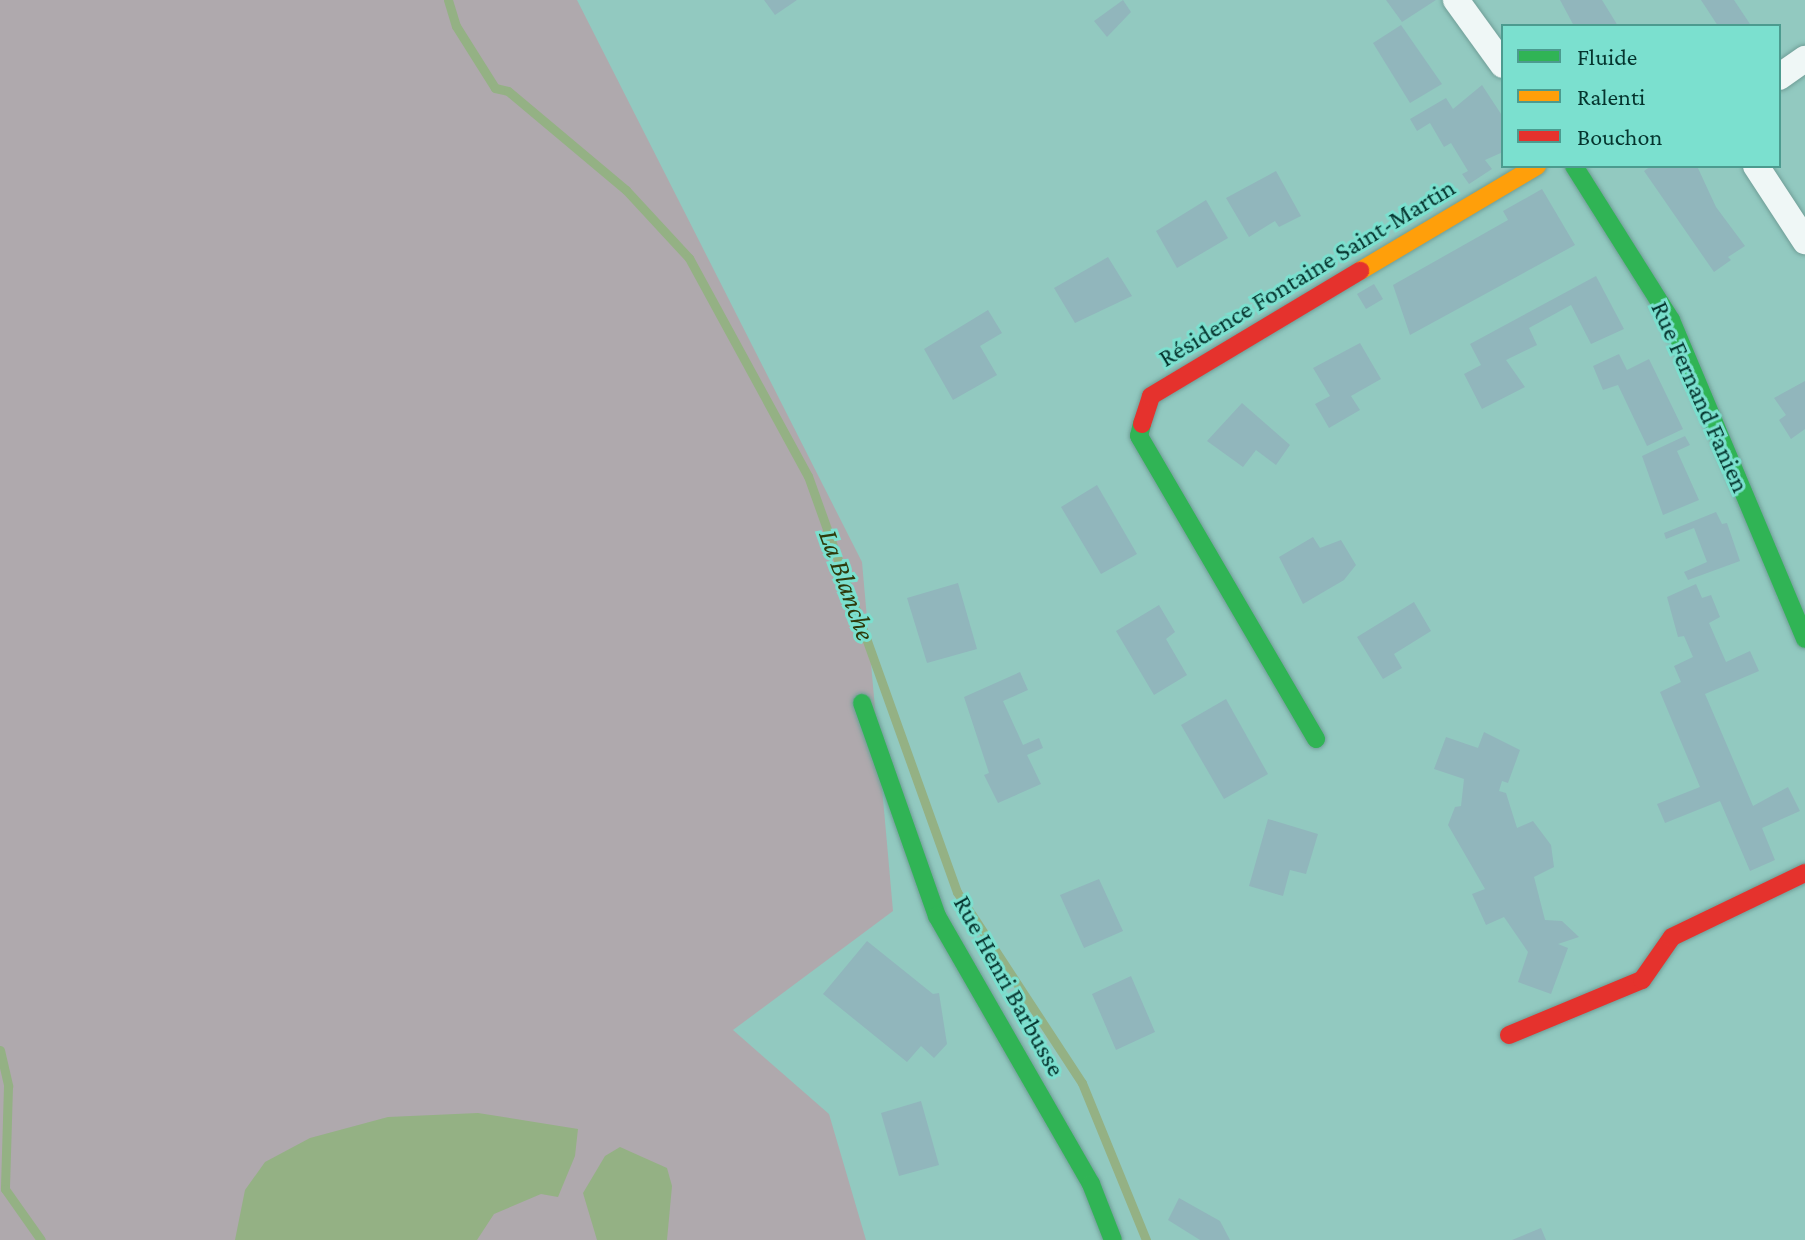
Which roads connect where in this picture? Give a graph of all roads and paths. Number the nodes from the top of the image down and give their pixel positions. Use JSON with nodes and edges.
{"nodes":[{"id":1,"x":1456,"y":0,"type":"edge"},
{"id":2,"x":1805,"y":59,"type":"edge"},
{"id":3,"x":1501,"y":62,"type":"edge"},
{"id":4,"x":1781,"y":76,"type":"edge"},
{"id":5,"x":1534,"y":168,"type":"edge"},
{"id":6,"x":1575,"y":168,"type":"edge"},
{"id":7,"x":1757,"y":168,"type":"edge"},
{"id":8,"x":1805,"y":241,"type":"edge"},
{"id":9,"x":1805,"y":639,"type":"edge"},
{"id":10,"x":862,"y":703,"type":"dead end"},
{"id":11,"x":1316,"y":739,"type":"dead end"},
{"id":12,"x":1805,"y":873,"type":"edge"},
{"id":13,"x":1509,"y":1035,"type":"dead end"},
{"id":14,"x":1113,"y":1240,"type":"edge"}],
"edges":[{"from":1,"to":3,"type":"street"},
{"from":2,"to":4,"type":"street"},
{"from":5,"to":11,"type":"street","name":"Résidence Fontaine Saint-Martin"},
{"from":6,"to":9,"type":"street","name":"Rue Fernand Fanien"},
{"from":7,"to":8,"type":"street"},
{"from":10,"to":14,"type":"street","name":"Rue Henri Barbusse"},
{"from":12,"to":13,"type":"street"}]}
